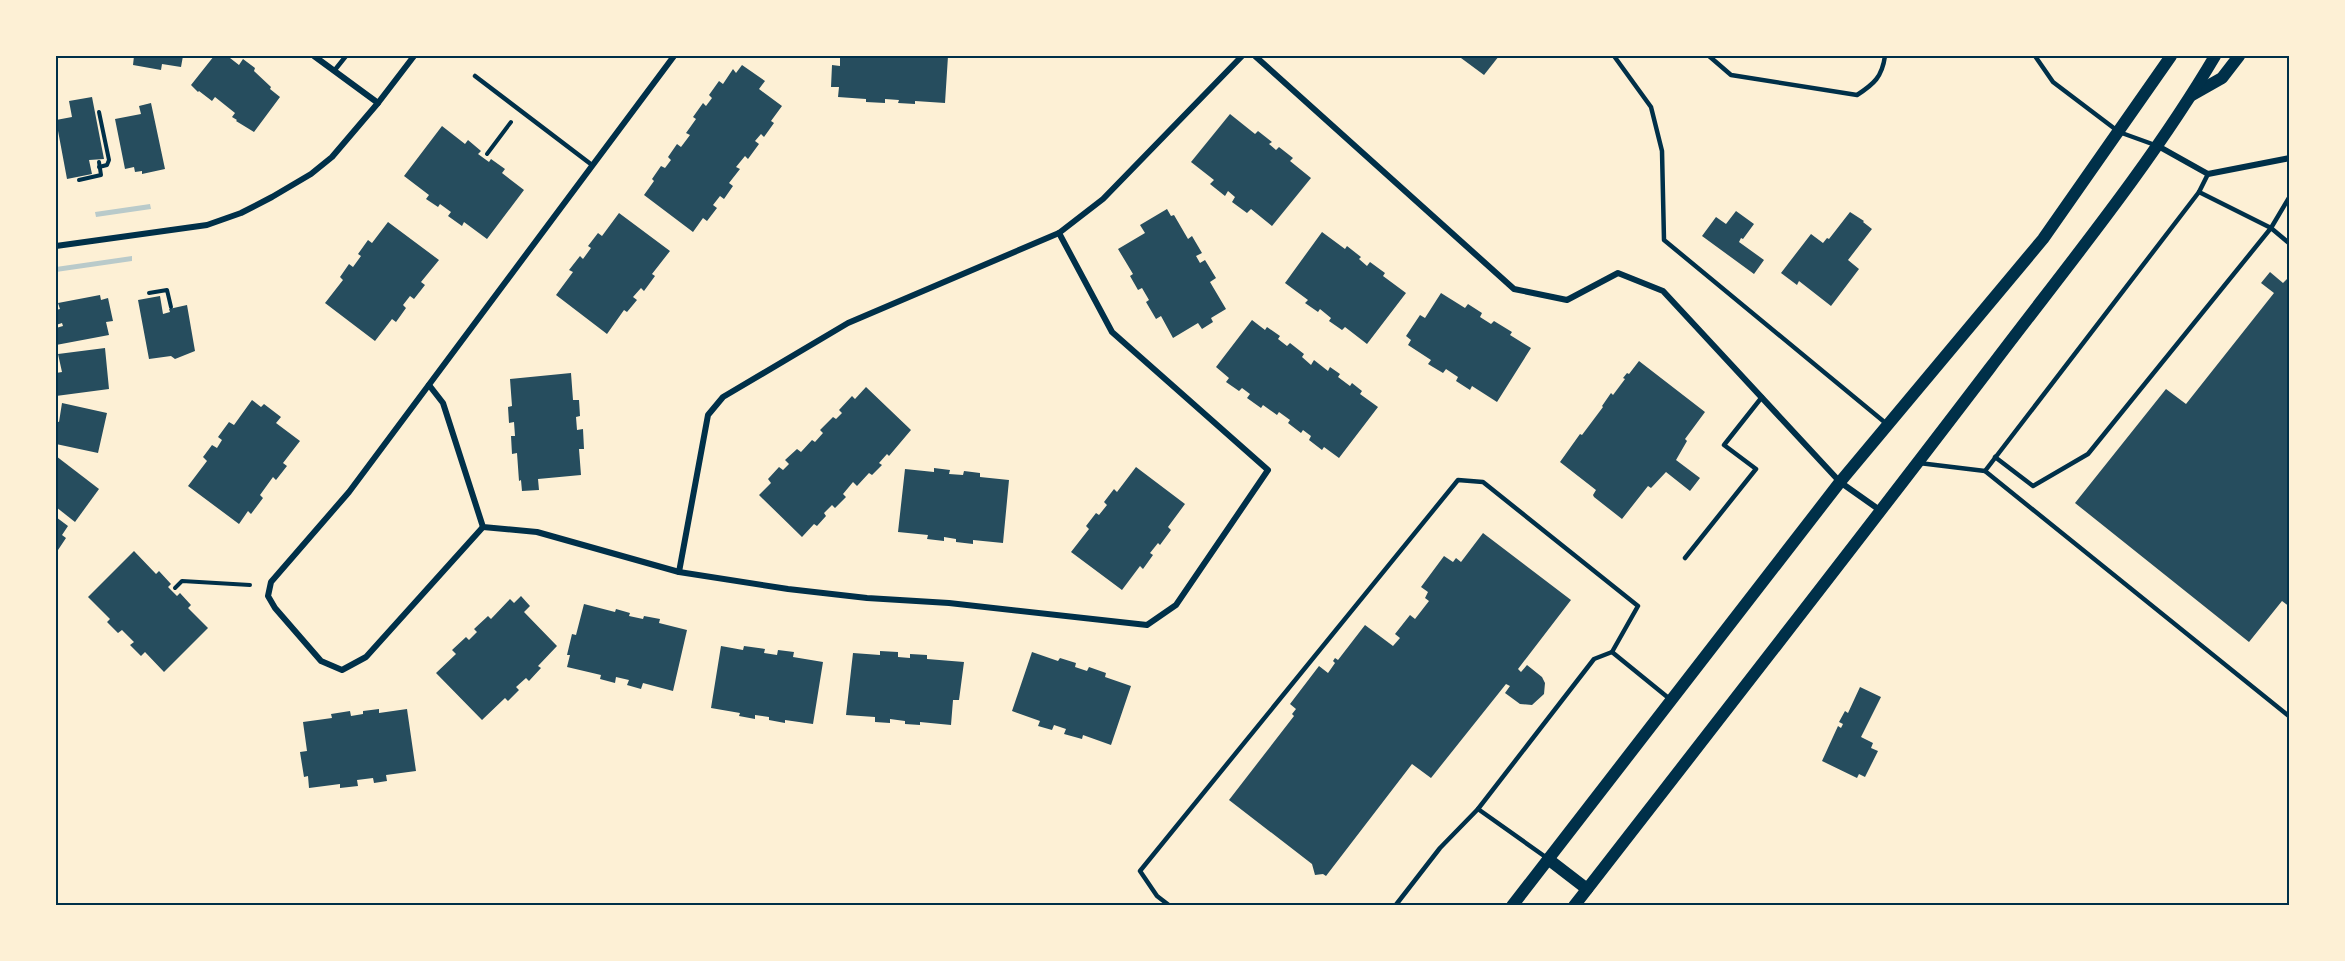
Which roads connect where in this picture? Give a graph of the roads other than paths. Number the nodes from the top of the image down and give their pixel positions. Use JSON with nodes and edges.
{"nodes":[{"id":1,"x":314,"y":56,"type":"edge"},
{"id":2,"x":346,"y":56,"type":"edge"},
{"id":3,"x":414,"y":56,"type":"edge"},
{"id":4,"x":674,"y":56,"type":"edge"},
{"id":5,"x":1242,"y":56,"type":"edge"},
{"id":6,"x":1256,"y":56,"type":"edge"},
{"id":7,"x":1614,"y":56,"type":"edge"},
{"id":8,"x":1709,"y":56,"type":"edge"},
{"id":9,"x":1885,"y":56,"type":"edge"},
{"id":10,"x":2034,"y":56,"type":"edge"},
{"id":11,"x":2171,"y":56,"type":"edge"},
{"id":12,"x":2215,"y":56,"type":"edge"},
{"id":13,"x":2239,"y":56,"type":"edge"},
{"id":14,"x":334,"y":71,"type":"junction"},
{"id":15,"x":475,"y":76,"type":"dead end"},
{"id":16,"x":2191,"y":96,"type":"junction"},
{"id":17,"x":378,"y":103,"type":"junction"},
{"id":18,"x":2119,"y":132,"type":"junction"},
{"id":19,"x":2157,"y":146,"type":"junction"},
{"id":20,"x":2289,"y":158,"type":"edge"},
{"id":21,"x":592,"y":165,"type":"junction"},
{"id":22,"x":2208,"y":174,"type":"junction"},
{"id":23,"x":2199,"y":192,"type":"junction"},
{"id":24,"x":2289,"y":196,"type":"edge"},
{"id":25,"x":2271,"y":228,"type":"junction"},
{"id":26,"x":1059,"y":233,"type":"junction"},
{"id":27,"x":2289,"y":244,"type":"edge"},
{"id":28,"x":56,"y":246,"type":"edge"},
{"id":29,"x":429,"y":385,"type":"junction"},
{"id":30,"x":1761,"y":398,"type":"junction"},
{"id":31,"x":1888,"y":424,"type":"junction"},
{"id":32,"x":1995,"y":457,"type":"junction"},
{"id":33,"x":1918,"y":462,"type":"junction"},
{"id":34,"x":1985,"y":471,"type":"junction"},
{"id":35,"x":1839,"y":482,"type":"junction"},
{"id":36,"x":1881,"y":511,"type":"junction"},
{"id":37,"x":483,"y":526,"type":"junction"},
{"id":38,"x":1685,"y":558,"type":"dead end"},
{"id":39,"x":679,"y":572,"type":"junction"},
{"id":40,"x":1612,"y":652,"type":"junction"},
{"id":41,"x":1671,"y":700,"type":"junction"},
{"id":42,"x":2289,"y":717,"type":"edge"},
{"id":43,"x":1478,"y":809,"type":"junction"},
{"id":44,"x":1548,"y":859,"type":"junction"},
{"id":45,"x":1587,"y":889,"type":"junction"},
{"id":46,"x":1170,"y":906,"type":"edge"},
{"id":47,"x":1395,"y":906,"type":"edge"},
{"id":48,"x":1512,"y":906,"type":"edge"},
{"id":49,"x":1574,"y":906,"type":"edge"}],
"edges":[{"from":1,"to":14,"type":"street"},
{"from":2,"to":14,"type":"lane"},
{"from":3,"to":17,"type":"street"},
{"from":4,"to":21,"type":"street"},
{"from":5,"to":26,"type":"street"},
{"from":6,"to":30,"type":"street"},
{"from":7,"to":31,"type":"lane"},
{"from":8,"to":9,"type":"lane"},
{"from":10,"to":18,"type":"lane"},
{"from":11,"to":18,"type":"main road"},
{"from":12,"to":16,"type":"main road"},
{"from":13,"to":16,"type":"main road"},
{"from":14,"to":17,"type":"street"},
{"from":15,"to":21,"type":"lane"},
{"from":16,"to":19,"type":"main road"},
{"from":17,"to":28,"type":"street"},
{"from":18,"to":19,"type":"lane"},
{"from":18,"to":31,"type":"main road"},
{"from":19,"to":22,"type":"street"},
{"from":19,"to":33,"type":"main road"},
{"from":20,"to":22,"type":"street"},
{"from":21,"to":29,"type":"street"},
{"from":22,"to":23,"type":"lane"},
{"from":23,"to":25,"type":"lane"},
{"from":23,"to":32,"type":"lane"},
{"from":24,"to":25,"type":"lane"},
{"from":25,"to":27,"type":"lane"},
{"from":25,"to":32,"type":"lane"},
{"from":26,"to":39,"type":"street"},
{"from":26,"to":39,"type":"street"},
{"from":29,"to":37,"type":"street"},
{"from":29,"to":37,"type":"street"},
{"from":30,"to":35,"type":"street"},
{"from":30,"to":38,"type":"lane"},
{"from":31,"to":35,"type":"main road"},
{"from":32,"to":34,"type":"lane"},
{"from":33,"to":34,"type":"lane"},
{"from":33,"to":36,"type":"main road"},
{"from":34,"to":42,"type":"lane"},
{"from":35,"to":36,"type":"street"},
{"from":35,"to":41,"type":"main road"},
{"from":36,"to":45,"type":"main road"},
{"from":37,"to":39,"type":"street"},
{"from":40,"to":41,"type":"lane"},
{"from":40,"to":43,"type":"lane"},
{"from":40,"to":46,"type":"lane"},
{"from":41,"to":44,"type":"main road"},
{"from":43,"to":44,"type":"lane"},
{"from":43,"to":47,"type":"lane"},
{"from":44,"to":45,"type":"main road"},
{"from":44,"to":48,"type":"main road"},
{"from":45,"to":49,"type":"main road"}]}
